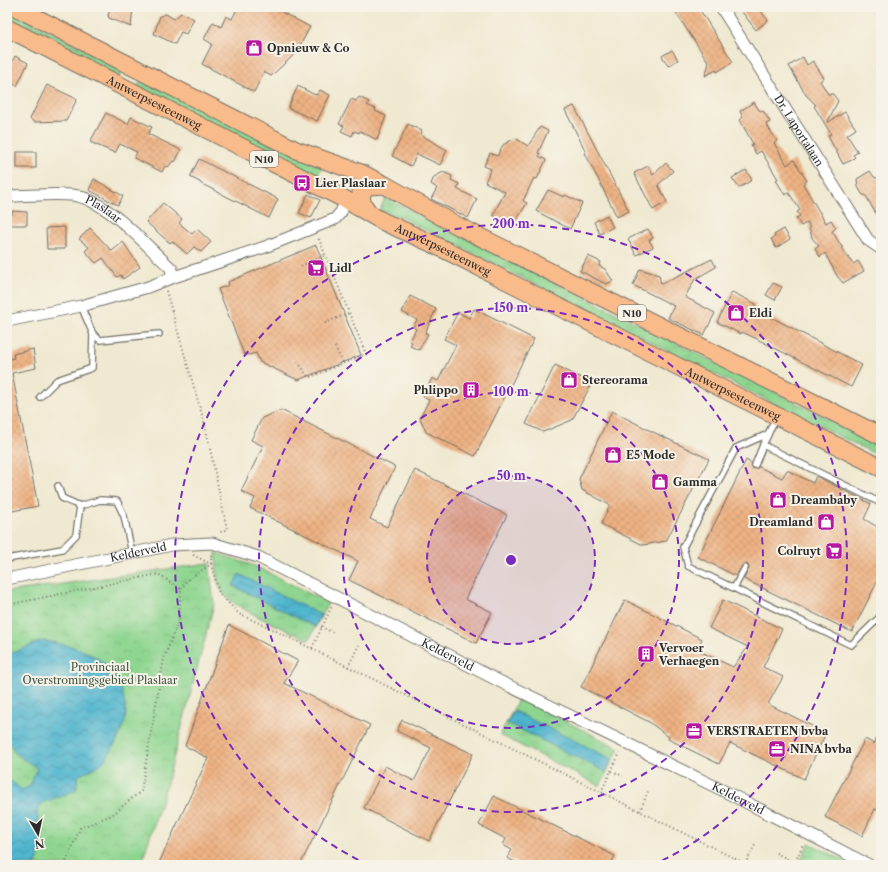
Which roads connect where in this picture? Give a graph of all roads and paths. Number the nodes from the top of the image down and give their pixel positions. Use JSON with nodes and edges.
{"nodes":[{"id":1,"x":15,"y":7,"type":"edge"},
{"id":2,"x":721,"y":7,"type":"edge"},
{"id":3,"x":7,"y":28,"type":"edge"},
{"id":4,"x":144,"y":72,"type":"junction"},
{"id":5,"x":132,"y":91,"type":"junction"},
{"id":6,"x":385,"y":185,"type":"junction"},
{"id":7,"x":7,"y":196,"type":"edge"},
{"id":8,"x":346,"y":200,"type":"junction"},
{"id":9,"x":369,"y":213,"type":"junction"},
{"id":10,"x":314,"y":227,"type":"junction"},
{"id":11,"x":881,"y":249,"type":"edge"},
{"id":12,"x":326,"y":255,"type":"junction"},
{"id":13,"x":301,"y":266,"type":"dead end"},
{"id":14,"x":167,"y":280,"type":"junction"},
{"id":15,"x":81,"y":306,"type":"junction"},
{"id":16,"x":349,"y":313,"type":"junction"},
{"id":17,"x":7,"y":321,"type":"edge"},
{"id":18,"x":325,"y":323,"type":"dead end"},
{"id":19,"x":93,"y":334,"type":"junction"},
{"id":20,"x":160,"y":334,"type":"dead end"},
{"id":21,"x":335,"y":347,"type":"dead end"},
{"id":22,"x":298,"y":362,"type":"dead end"},
{"id":23,"x":343,"y":363,"type":"junction"},
{"id":24,"x":40,"y":397,"type":"dead end"},
{"id":25,"x":777,"y":415,"type":"junction"},
{"id":26,"x":768,"y":434,"type":"junction"},
{"id":27,"x":881,"y":436,"type":"edge"},
{"id":28,"x":763,"y":445,"type":"junction"},
{"id":29,"x":755,"y":465,"type":"dead end"},
{"id":30,"x":881,"y":468,"type":"edge"},
{"id":31,"x":58,"y":486,"type":"dead end"},
{"id":32,"x":881,"y":503,"type":"edge"},
{"id":33,"x":80,"y":506,"type":"junction"},
{"id":34,"x":212,"y":543,"type":"junction"},
{"id":35,"x":132,"y":553,"type":"junction"},
{"id":36,"x":192,"y":555,"type":"dead end"},
{"id":37,"x":7,"y":559,"type":"edge"},
{"id":38,"x":211,"y":564,"type":"junction"},
{"id":39,"x":745,"y":568,"type":"dead end"},
{"id":40,"x":7,"y":579,"type":"edge"},
{"id":41,"x":734,"y":588,"type":"junction"},
{"id":42,"x":181,"y":589,"type":"junction"},
{"id":43,"x":336,"y":598,"type":"junction"},
{"id":44,"x":7,"y":605,"type":"edge"},
{"id":45,"x":881,"y":616,"type":"edge"},
{"id":46,"x":321,"y":628,"type":"junction"},
{"id":47,"x":334,"y":633,"type":"dead end"},
{"id":48,"x":358,"y":645,"type":"dead end"},
{"id":49,"x":312,"y":648,"type":"junction"},
{"id":50,"x":348,"y":666,"type":"junction"},
{"id":51,"x":625,"y":743,"type":"junction"},
{"id":52,"x":611,"y":771,"type":"junction"},
{"id":53,"x":623,"y":776,"type":"dead end"},
{"id":54,"x":649,"y":789,"type":"dead end"},
{"id":55,"x":601,"y":792,"type":"junction"},
{"id":56,"x":640,"y":811,"type":"junction"},
{"id":57,"x":808,"y":835,"type":"junction"},
{"id":58,"x":756,"y":842,"type":"dead end"},
{"id":59,"x":776,"y":853,"type":"dead end"},
{"id":60,"x":746,"y":864,"type":"edge"},
{"id":61,"x":794,"y":864,"type":"edge"},
{"id":62,"x":65,"y":865,"type":"edge"},
{"id":63,"x":869,"y":865,"type":"edge"}],
"edges":[{"from":1,"to":4,"type":"main road","name":"Antwerpsesteenweg","number":"N10"},
{"from":2,"to":11,"type":"street","name":"Dr. Laportalaan"},
{"from":3,"to":5,"type":"main road","name":"Antwerpsesteenweg","number":"N10"},
{"from":4,"to":5,"type":"main road"},
{"from":4,"to":6,"type":"main road","name":"Antwerpsesteenweg","number":"N10"},
{"from":5,"to":8,"type":"main road","name":"Antwerpsesteenweg","number":"N10"},
{"from":6,"to":9,"type":"main road"},
{"from":6,"to":27,"type":"main road","name":"Antwerpsesteenweg","number":"N10"},
{"from":7,"to":14,"type":"street","name":"Plaslaar"},
{"from":8,"to":9,"type":"main road","name":"Antwerpsesteenweg","number":"N10"},
{"from":8,"to":10,"type":"street"},
{"from":9,"to":25,"type":"main road","name":"Antwerpsesteenweg","number":"N10"},
{"from":10,"to":12,"type":"path"},
{"from":10,"to":14,"type":"street"},
{"from":12,"to":13,"type":"path"},
{"from":12,"to":16,"type":"path"},
{"from":14,"to":15,"type":"street"},
{"from":14,"to":34,"type":"path"},
{"from":15,"to":17,"type":"street"},
{"from":15,"to":19,"type":"lane"},
{"from":16,"to":18,"type":"path"},
{"from":16,"to":23,"type":"path"},
{"from":19,"to":20,"type":"lane"},
{"from":19,"to":24,"type":"lane"},
{"from":21,"to":23,"type":"path"},
{"from":22,"to":23,"type":"path"},
{"from":25,"to":26,"type":"lane"},
{"from":25,"to":30,"type":"main road","name":"Antwerpsesteenweg","number":"N10"},
{"from":26,"to":28,"type":"lane"},
{"from":26,"to":41,"type":"lane"},
{"from":28,"to":29,"type":"lane"},
{"from":28,"to":32,"type":"lane"},
{"from":31,"to":33,"type":"lane"},
{"from":33,"to":35,"type":"lane"},
{"from":33,"to":37,"type":"lane"},
{"from":34,"to":35,"type":"street","name":"Kelderveld"},
{"from":34,"to":38,"type":"path"},
{"from":34,"to":43,"type":"street","name":"Kelderveld"},
{"from":35,"to":40,"type":"street","name":"Kelderveld"},
{"from":36,"to":38,"type":"path"},
{"from":38,"to":42,"type":"path"},
{"from":38,"to":49,"type":"path"},
{"from":39,"to":41,"type":"lane"},
{"from":41,"to":45,"type":"lane"},
{"from":42,"to":44,"type":"path"},
{"from":42,"to":62,"type":"path"},
{"from":43,"to":46,"type":"path"},
{"from":43,"to":51,"type":"street","name":"Kelderveld"},
{"from":46,"to":47,"type":"path"},
{"from":46,"to":49,"type":"path"},
{"from":48,"to":50,"type":"path"},
{"from":49,"to":50,"type":"path"},
{"from":50,"to":55,"type":"path"},
{"from":51,"to":52,"type":"path"},
{"from":51,"to":57,"type":"street","name":"Kelderveld"},
{"from":52,"to":53,"type":"path"},
{"from":52,"to":55,"type":"path"},
{"from":54,"to":56,"type":"path"},
{"from":55,"to":56,"type":"path"},
{"from":56,"to":60,"type":"path"},
{"from":57,"to":61,"type":"path"},
{"from":57,"to":63,"type":"street","name":"Kelderveld"},
{"from":58,"to":60,"type":"path"},
{"from":59,"to":61,"type":"path"}]}
